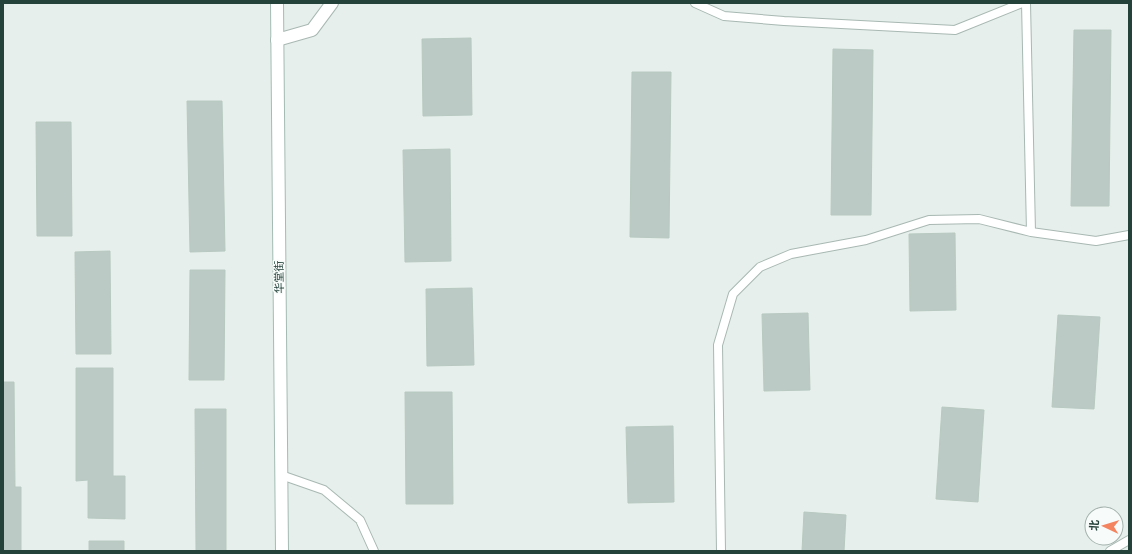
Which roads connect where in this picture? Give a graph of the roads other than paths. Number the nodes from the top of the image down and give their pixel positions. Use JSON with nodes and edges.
{"nodes":[{"id":1,"x":277,"y":3,"type":"edge"},
{"id":2,"x":332,"y":3,"type":"edge"},
{"id":3,"x":695,"y":3,"type":"edge"},
{"id":4,"x":1022,"y":3,"type":"edge"},
{"id":5,"x":1026,"y":3,"type":"edge"},
{"id":6,"x":277,"y":40,"type":"junction"},
{"id":7,"x":1031,"y":232,"type":"junction"},
{"id":8,"x":1129,"y":235,"type":"edge"},
{"id":9,"x":281,"y":475,"type":"junction"},
{"id":10,"x":1129,"y":540,"type":"edge"},
{"id":11,"x":282,"y":551,"type":"edge"},
{"id":12,"x":374,"y":551,"type":"edge"},
{"id":13,"x":721,"y":551,"type":"edge"},
{"id":14,"x":1110,"y":551,"type":"edge"}],
"edges":[{"from":1,"to":6,"type":"street","name":"华堂街"},
{"from":2,"to":6,"type":"street"},
{"from":3,"to":4,"type":"lane"},
{"from":5,"to":7,"type":"lane"},
{"from":6,"to":9,"type":"street","name":"华堂街"},
{"from":7,"to":8,"type":"lane"},
{"from":7,"to":13,"type":"lane"},
{"from":9,"to":11,"type":"street","name":"华堂街"},
{"from":9,"to":12,"type":"lane"},
{"from":10,"to":14,"type":"lane"}]}
